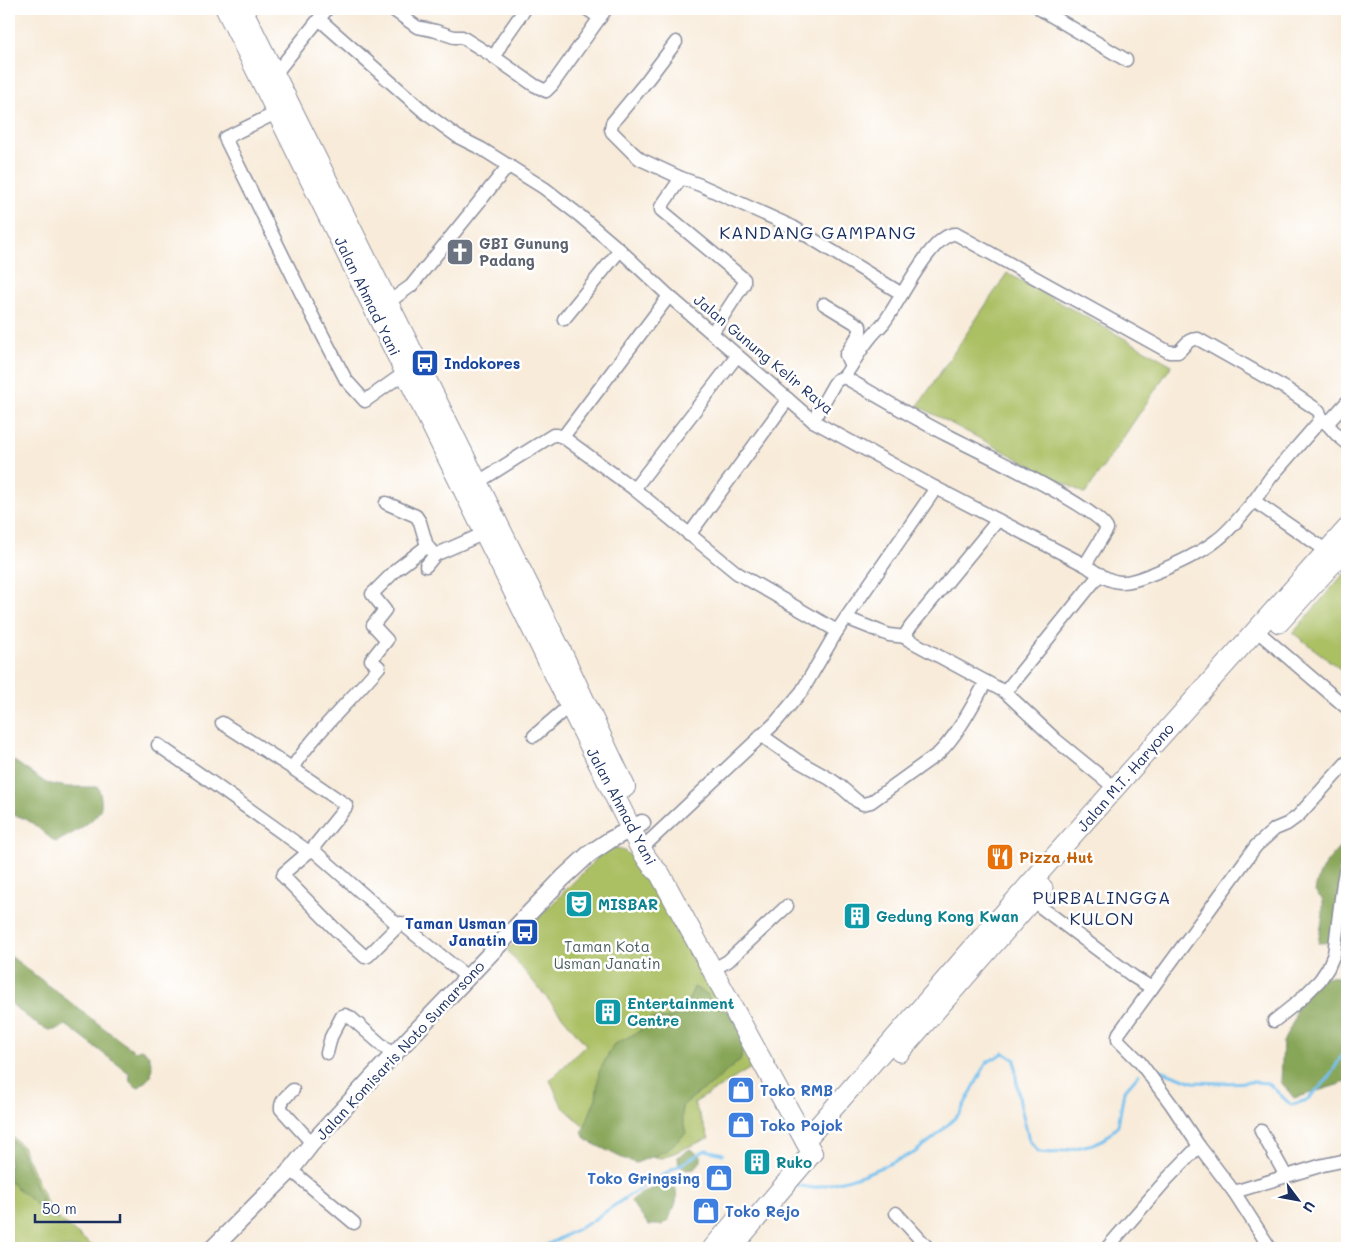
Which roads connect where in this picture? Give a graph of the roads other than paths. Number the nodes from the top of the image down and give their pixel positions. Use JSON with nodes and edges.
{"nodes":[{"id":1,"x":226,"y":9,"type":"edge"},
{"id":2,"x":242,"y":9,"type":"edge"},
{"id":3,"x":392,"y":9,"type":"edge"},
{"id":4,"x":525,"y":9,"type":"edge"},
{"id":5,"x":587,"y":9,"type":"edge"},
{"id":6,"x":1040,"y":9,"type":"edge"},
{"id":7,"x":603,"y":13,"type":"edge"},
{"id":8,"x":1057,"y":13,"type":"edge"},
{"id":9,"x":323,"y":14,"type":"edge"},
{"id":10,"x":676,"y":42,"type":"dead end"},
{"id":11,"x":494,"y":57,"type":"junction"},
{"id":12,"x":1126,"y":60,"type":"dead end"},
{"id":13,"x":275,"y":74,"type":"junction"},
{"id":14,"x":284,"y":108,"type":"junction"},
{"id":15,"x":509,"y":165,"type":"junction"},
{"id":16,"x":680,"y":178,"type":"junction"},
{"id":17,"x":620,"y":250,"type":"junction"},
{"id":18,"x":898,"y":292,"type":"junction"},
{"id":19,"x":669,"y":296,"type":"junction"},
{"id":20,"x":824,"y":304,"type":"dead end"},
{"id":21,"x":382,"y":306,"type":"junction"},
{"id":22,"x":564,"y":319,"type":"dead end"},
{"id":23,"x":712,"y":333,"type":"junction"},
{"id":24,"x":737,"y":356,"type":"junction"},
{"id":25,"x":849,"y":362,"type":"junction"},
{"id":26,"x":844,"y":377,"type":"junction"},
{"id":27,"x":417,"y":378,"type":"junction"},
{"id":28,"x":788,"y":400,"type":"junction"},
{"id":29,"x":1347,"y":402,"type":"edge"},
{"id":30,"x":807,"y":416,"type":"junction"},
{"id":31,"x":1324,"y":420,"type":"junction"},
{"id":32,"x":563,"y":438,"type":"junction"},
{"id":33,"x":1347,"y":443,"type":"edge"},
{"id":34,"x":471,"y":487,"type":"junction"},
{"id":35,"x":936,"y":488,"type":"junction"},
{"id":36,"x":634,"y":489,"type":"junction"},
{"id":37,"x":1254,"y":501,"type":"junction"},
{"id":38,"x":386,"y":502,"type":"dead end"},
{"id":39,"x":998,"y":520,"type":"junction"},
{"id":40,"x":1347,"y":528,"type":"edge"},
{"id":41,"x":485,"y":533,"type":"junction"},
{"id":42,"x":689,"y":535,"type":"junction"},
{"id":43,"x":1347,"y":548,"type":"edge"},
{"id":44,"x":431,"y":551,"type":"junction"},
{"id":45,"x":1327,"y":551,"type":"junction"},
{"id":46,"x":1085,"y":565,"type":"junction"},
{"id":47,"x":426,"y":566,"type":"dead end"},
{"id":48,"x":1100,"y":574,"type":"junction"},
{"id":49,"x":846,"y":618,"type":"junction"},
{"id":50,"x":837,"y":630,"type":"junction"},
{"id":51,"x":1261,"y":634,"type":"junction"},
{"id":52,"x":906,"y":637,"type":"junction"},
{"id":53,"x":986,"y":682,"type":"junction"},
{"id":54,"x":1005,"y":692,"type":"junction"},
{"id":55,"x":570,"y":706,"type":"junction"},
{"id":56,"x":1347,"y":708,"type":"edge"},
{"id":57,"x":222,"y":723,"type":"dead end"},
{"id":58,"x":534,"y":736,"type":"dead end"},
{"id":59,"x":762,"y":736,"type":"junction"},
{"id":60,"x":158,"y":745,"type":"dead end"},
{"id":61,"x":1347,"y":762,"type":"edge"},
{"id":62,"x":292,"y":768,"type":"junction"},
{"id":63,"x":1115,"y":788,"type":"junction"},
{"id":64,"x":641,"y":836,"type":"junction"},
{"id":65,"x":310,"y":851,"type":"junction"},
{"id":66,"x":1347,"y":862,"type":"edge"},
{"id":67,"x":1027,"y":896,"type":"junction"},
{"id":68,"x":787,"y":906,"type":"dead end"},
{"id":69,"x":398,"y":925,"type":"junction"},
{"id":70,"x":712,"y":970,"type":"junction"},
{"id":71,"x":467,"y":977,"type":"junction"},
{"id":72,"x":1152,"y":988,"type":"junction"},
{"id":73,"x":1274,"y":1021,"type":"dead end"},
{"id":74,"x":327,"y":1053,"type":"dead end"},
{"id":75,"x":393,"y":1055,"type":"junction"},
{"id":76,"x":293,"y":1090,"type":"dead end"},
{"id":77,"x":1261,"y":1131,"type":"dead end"},
{"id":78,"x":312,"y":1143,"type":"junction"},
{"id":79,"x":1199,"y":1146,"type":"junction"},
{"id":80,"x":808,"y":1147,"type":"junction"},
{"id":81,"x":1347,"y":1160,"type":"edge"},
{"id":82,"x":291,"y":1170,"type":"junction"},
{"id":83,"x":1286,"y":1176,"type":"junction"},
{"id":84,"x":1234,"y":1192,"type":"junction"},
{"id":85,"x":896,"y":1213,"type":"dead end"},
{"id":86,"x":354,"y":1222,"type":"dead end"},
{"id":87,"x":213,"y":1248,"type":"edge"},
{"id":88,"x":718,"y":1248,"type":"edge"},
{"id":89,"x":928,"y":1248,"type":"edge"},
{"id":90,"x":1106,"y":1248,"type":"edge"},
{"id":91,"x":1270,"y":1248,"type":"edge"}],
"edges":[{"from":1,"to":14,"type":"main road","name":"Jalan Ahmad Yani"},
{"from":2,"to":13,"type":"main road","name":"Jalan Ahmad Yani"},
{"from":3,"to":11,"type":"street"},
{"from":4,"to":11,"type":"street"},
{"from":5,"to":7,"type":"street"},
{"from":6,"to":8,"type":"street"},
{"from":7,"to":11,"type":"street"},
{"from":8,"to":12,"type":"street"},
{"from":9,"to":13,"type":"street"},
{"from":9,"to":15,"type":"street","name":"Jalan Gunung Kelir Raya"},
{"from":10,"to":16,"type":"street"},
{"from":13,"to":14,"type":"main road","name":"Jalan Ahmad Yani"},
{"from":14,"to":21,"type":"main road","name":"Jalan Ahmad Yani"},
{"from":14,"to":27,"type":"street"},
{"from":15,"to":17,"type":"street","name":"Jalan Gunung Kelir Raya"},
{"from":15,"to":21,"type":"street"},
{"from":16,"to":18,"type":"street"},
{"from":16,"to":23,"type":"street"},
{"from":17,"to":19,"type":"street","name":"Jalan Gunung Kelir Raya"},
{"from":17,"to":22,"type":"street"},
{"from":18,"to":25,"type":"street"},
{"from":18,"to":31,"type":"street"},
{"from":19,"to":23,"type":"street","name":"Jalan Gunung Kelir Raya"},
{"from":19,"to":32,"type":"street"},
{"from":20,"to":25,"type":"street"},
{"from":21,"to":27,"type":"main road","name":"Jalan Ahmad Yani"},
{"from":23,"to":24,"type":"street","name":"Jalan Gunung Kelir Raya"},
{"from":24,"to":28,"type":"street","name":"Jalan Gunung Kelir Raya"},
{"from":24,"to":36,"type":"street"},
{"from":25,"to":26,"type":"street"},
{"from":26,"to":30,"type":"street"},
{"from":26,"to":46,"type":"street"},
{"from":27,"to":34,"type":"main road","name":"Jalan Ahmad Yani"},
{"from":28,"to":30,"type":"street","name":"Jalan Gunung Kelir Raya"},
{"from":28,"to":42,"type":"street"},
{"from":29,"to":31,"type":"street","name":"Jalan Gunung Kelir Raya"},
{"from":30,"to":35,"type":"street","name":"Jalan Gunung Kelir Raya"},
{"from":31,"to":33,"type":"street"},
{"from":31,"to":37,"type":"street","name":"Jalan Gunung Kelir Raya"},
{"from":32,"to":34,"type":"street"},
{"from":32,"to":36,"type":"street"},
{"from":34,"to":41,"type":"main road","name":"Jalan Ahmad Yani"},
{"from":34,"to":64,"type":"main road","name":"Jalan Ahmad Yani"},
{"from":35,"to":39,"type":"street","name":"Jalan Gunung Kelir Raya"},
{"from":35,"to":49,"type":"street"},
{"from":36,"to":42,"type":"street"},
{"from":37,"to":45,"type":"street"},
{"from":37,"to":48,"type":"street","name":"Jalan Gunung Kelir Raya"},
{"from":38,"to":44,"type":"street"},
{"from":39,"to":46,"type":"street","name":"Jalan Gunung Kelir Raya"},
{"from":39,"to":52,"type":"street"},
{"from":40,"to":45,"type":"main road","name":"Jalan M.T. Haryono"},
{"from":41,"to":44,"type":"street"},
{"from":41,"to":55,"type":"main road","name":"Jalan Ahmad Yani"},
{"from":42,"to":50,"type":"street"},
{"from":43,"to":51,"type":"main road","name":"Jalan M.T. Haryono"},
{"from":44,"to":47,"type":"street"},
{"from":44,"to":62,"type":"street"},
{"from":45,"to":51,"type":"main road","name":"Jalan M.T. Haryono"},
{"from":46,"to":48,"type":"street","name":"Jalan Gunung Kelir Raya"},
{"from":48,"to":54,"type":"street"},
{"from":49,"to":50,"type":"street"},
{"from":49,"to":52,"type":"street"},
{"from":50,"to":59,"type":"street"},
{"from":51,"to":56,"type":"street"},
{"from":51,"to":63,"type":"main road","name":"Jalan M.T. Haryono"},
{"from":51,"to":67,"type":"main road","name":"Jalan M.T. Haryono"},
{"from":52,"to":53,"type":"street"},
{"from":53,"to":54,"type":"street"},
{"from":53,"to":59,"type":"street"},
{"from":54,"to":63,"type":"street"},
{"from":55,"to":58,"type":"street"},
{"from":55,"to":64,"type":"main road","name":"Jalan Ahmad Yani"},
{"from":57,"to":62,"type":"street"},
{"from":59,"to":64,"type":"street"},
{"from":60,"to":65,"type":"street"},
{"from":61,"to":72,"type":"street"},
{"from":62,"to":65,"type":"street"},
{"from":63,"to":67,"type":"main road","name":"Jalan M.T. Haryono"},
{"from":64,"to":70,"type":"main road","name":"Jalan Ahmad Yani"},
{"from":64,"to":71,"type":"street","name":"Jalan Komisaris Noto Sumarsono"},
{"from":65,"to":69,"type":"street"},
{"from":65,"to":69,"type":"street"},
{"from":66,"to":73,"type":"street"},
{"from":67,"to":72,"type":"street"},
{"from":67,"to":80,"type":"main road","name":"Jalan M.T. Haryono"},
{"from":68,"to":70,"type":"street"},
{"from":69,"to":71,"type":"street"},
{"from":70,"to":80,"type":"main road","name":"Jalan Ahmad Yani"},
{"from":71,"to":75,"type":"street","name":"Jalan Komisaris Noto Sumarsono"},
{"from":72,"to":79,"type":"street"},
{"from":74,"to":75,"type":"street"},
{"from":75,"to":78,"type":"street","name":"Jalan Komisaris Noto Sumarsono"},
{"from":76,"to":78,"type":"street"},
{"from":77,"to":83,"type":"street"},
{"from":78,"to":82,"type":"street","name":"Jalan Komisaris Noto Sumarsono"},
{"from":79,"to":84,"type":"street"},
{"from":79,"to":90,"type":"street"},
{"from":80,"to":88,"type":"main road"},
{"from":81,"to":83,"type":"street"},
{"from":82,"to":86,"type":"street"},
{"from":82,"to":87,"type":"street","name":"Jalan Komisaris Noto Sumarsono"},
{"from":83,"to":84,"type":"street"},
{"from":84,"to":91,"type":"street"},
{"from":85,"to":89,"type":"street"}]}
